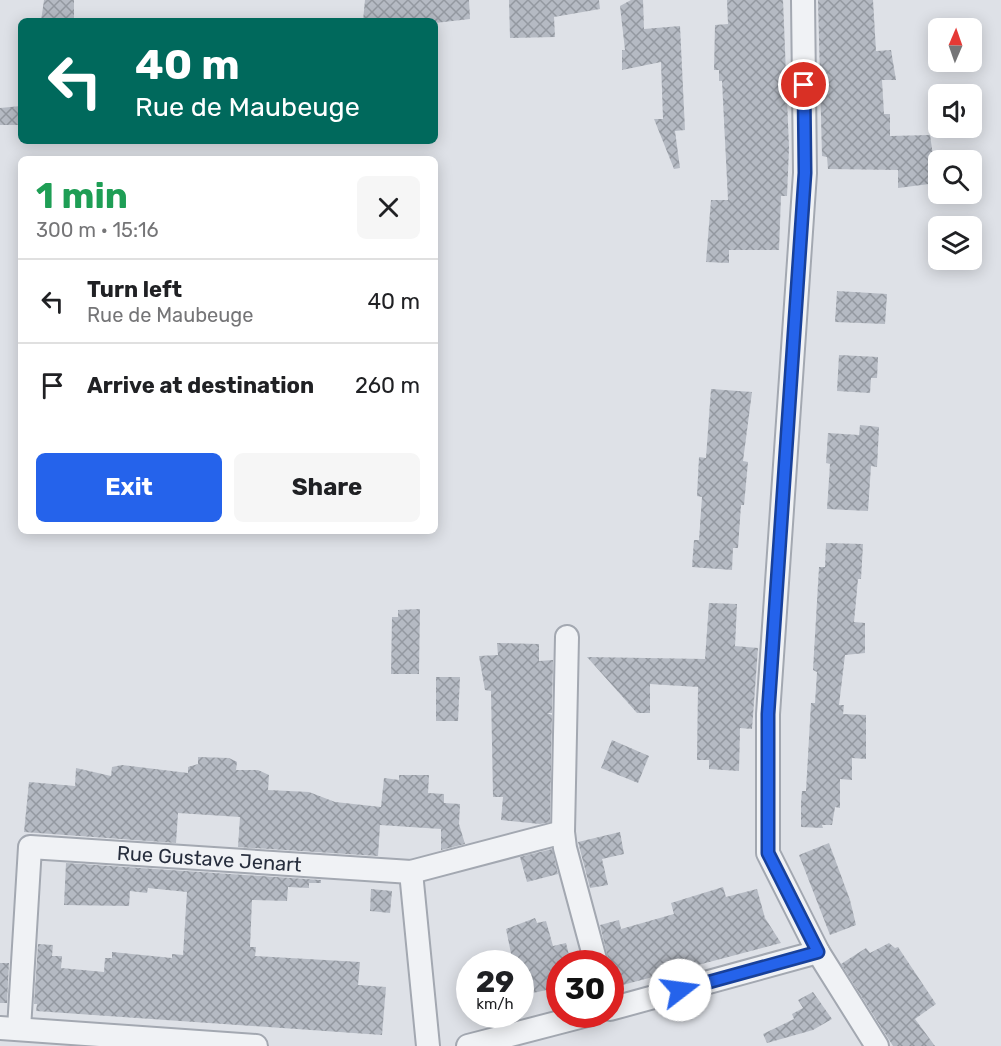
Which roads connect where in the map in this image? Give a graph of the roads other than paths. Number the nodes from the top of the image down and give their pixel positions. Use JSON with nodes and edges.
{"nodes":[{"id":1,"x":803,"y":0,"type":"edge"},
{"id":2,"x":567,"y":637,"type":"dead end"},
{"id":3,"x":563,"y":832,"type":"junction"},
{"id":4,"x":411,"y":872,"type":"junction"},
{"id":5,"x":592,"y":950,"type":"edge"},
{"id":6,"x":818,"y":952,"type":"junction"},
{"id":7,"x":624,"y":1005,"type":"edge"},
{"id":8,"x":546,"y":1026,"type":"edge"},
{"id":9,"x":9,"y":1029,"type":"edge"},
{"id":10,"x":256,"y":1046,"type":"edge"},
{"id":11,"x":428,"y":1046,"type":"edge"},
{"id":12,"x":468,"y":1046,"type":"edge"},
{"id":13,"x":877,"y":1046,"type":"edge"}],
"edges":[{"from":1,"to":6,"type":"street"},
{"from":2,"to":3,"type":"street"},
{"from":3,"to":4,"type":"street","name":"Rue Gustave Jenart"},
{"from":3,"to":5,"type":"street"},
{"from":4,"to":9,"type":"street","name":"Rue Gustave Jenart"},
{"from":4,"to":11,"type":"street"},
{"from":6,"to":7,"type":"street"},
{"from":6,"to":13,"type":"street"},
{"from":8,"to":12,"type":"street"},
{"from":9,"to":10,"type":"street"}]}
